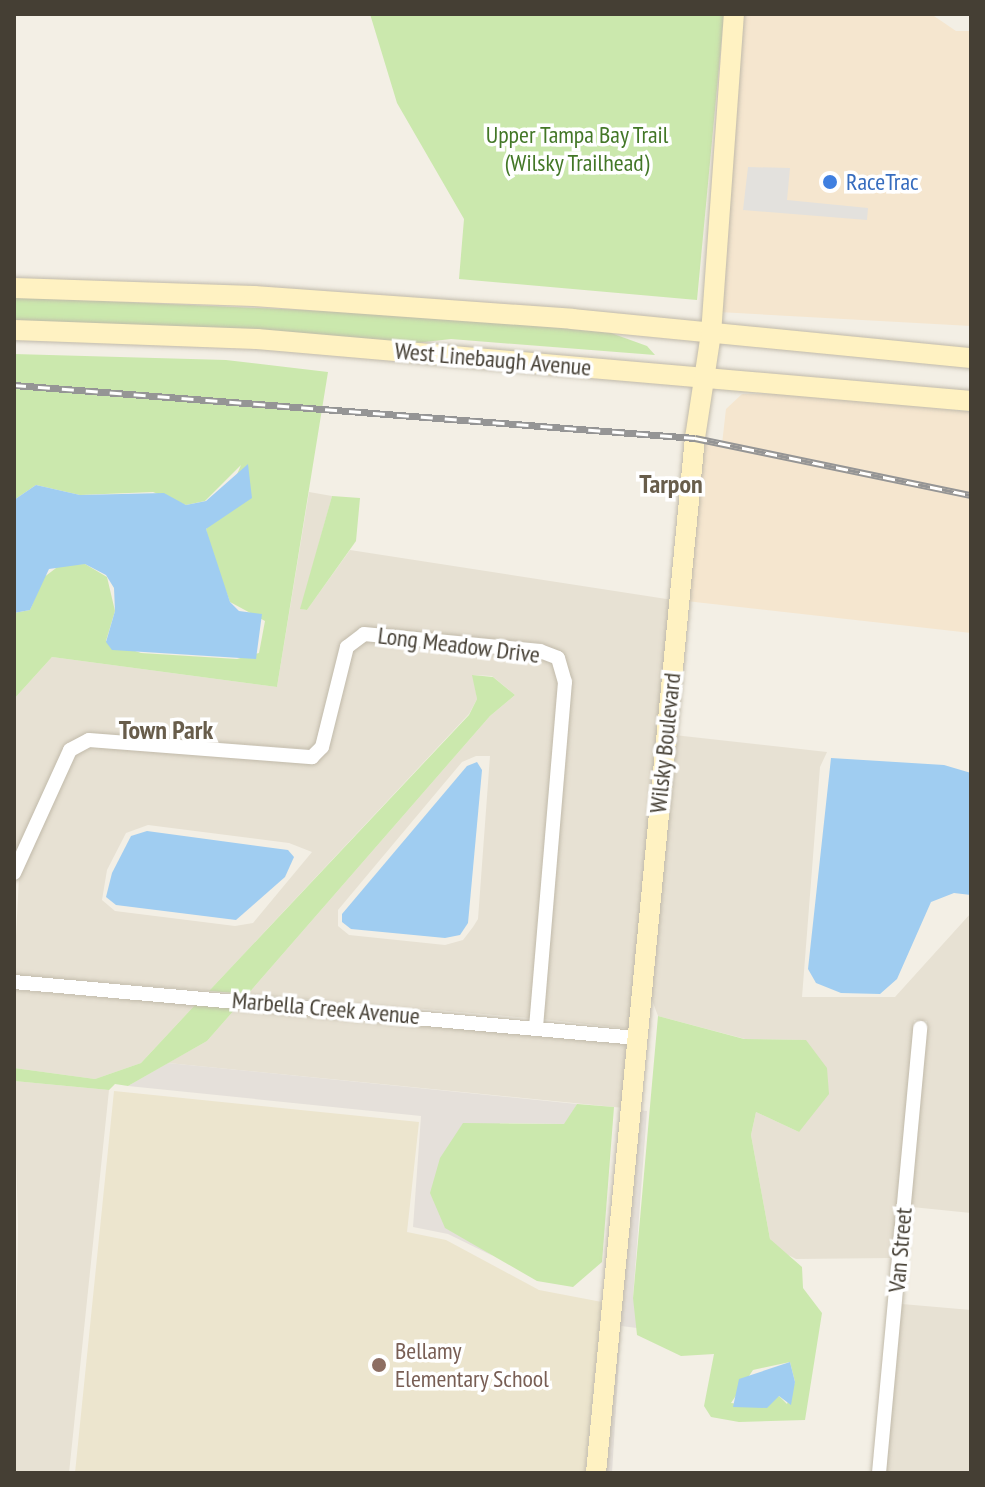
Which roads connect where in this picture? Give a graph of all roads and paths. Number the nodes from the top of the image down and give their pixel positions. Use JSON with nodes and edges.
{"nodes":[{"id":1,"x":734,"y":14,"type":"edge"},
{"id":2,"x":14,"y":288,"type":"edge"},
{"id":3,"x":14,"y":330,"type":"edge"},
{"id":4,"x":711,"y":334,"type":"junction"},
{"id":5,"x":971,"y":358,"type":"edge"},
{"id":6,"x":704,"y":376,"type":"junction"},
{"id":7,"x":971,"y":401,"type":"edge"},
{"id":8,"x":14,"y":873,"type":"edge"},
{"id":9,"x":14,"y":982,"type":"edge"},
{"id":10,"x":536,"y":1026,"type":"junction"},
{"id":11,"x":920,"y":1028,"type":"dead end"},
{"id":12,"x":637,"y":1038,"type":"junction"},
{"id":13,"x":596,"y":1473,"type":"edge"},
{"id":14,"x":879,"y":1473,"type":"edge"}],
"edges":[{"from":1,"to":4,"type":"main road","name":"Wilsky Boulevard"},
{"from":2,"to":4,"type":"main road","name":"West Linebaugh Avenue"},
{"from":3,"to":6,"type":"main road","name":"West Linebaugh Avenue"},
{"from":4,"to":5,"type":"main road","name":"West Linebaugh Avenue"},
{"from":4,"to":6,"type":"main road","name":"Wilsky Boulevard"},
{"from":6,"to":7,"type":"main road","name":"West Linebaugh Avenue"},
{"from":6,"to":12,"type":"main road","name":"Wilsky Boulevard"},
{"from":8,"to":10,"type":"street","name":"Long Meadow Drive"},
{"from":9,"to":10,"type":"street","name":"Marbella Creek Avenue"},
{"from":10,"to":12,"type":"street","name":"Marbella Creek Avenue"},
{"from":11,"to":14,"type":"street","name":"Van Street"},
{"from":12,"to":13,"type":"main road","name":"Wilsky Boulevard"}]}
